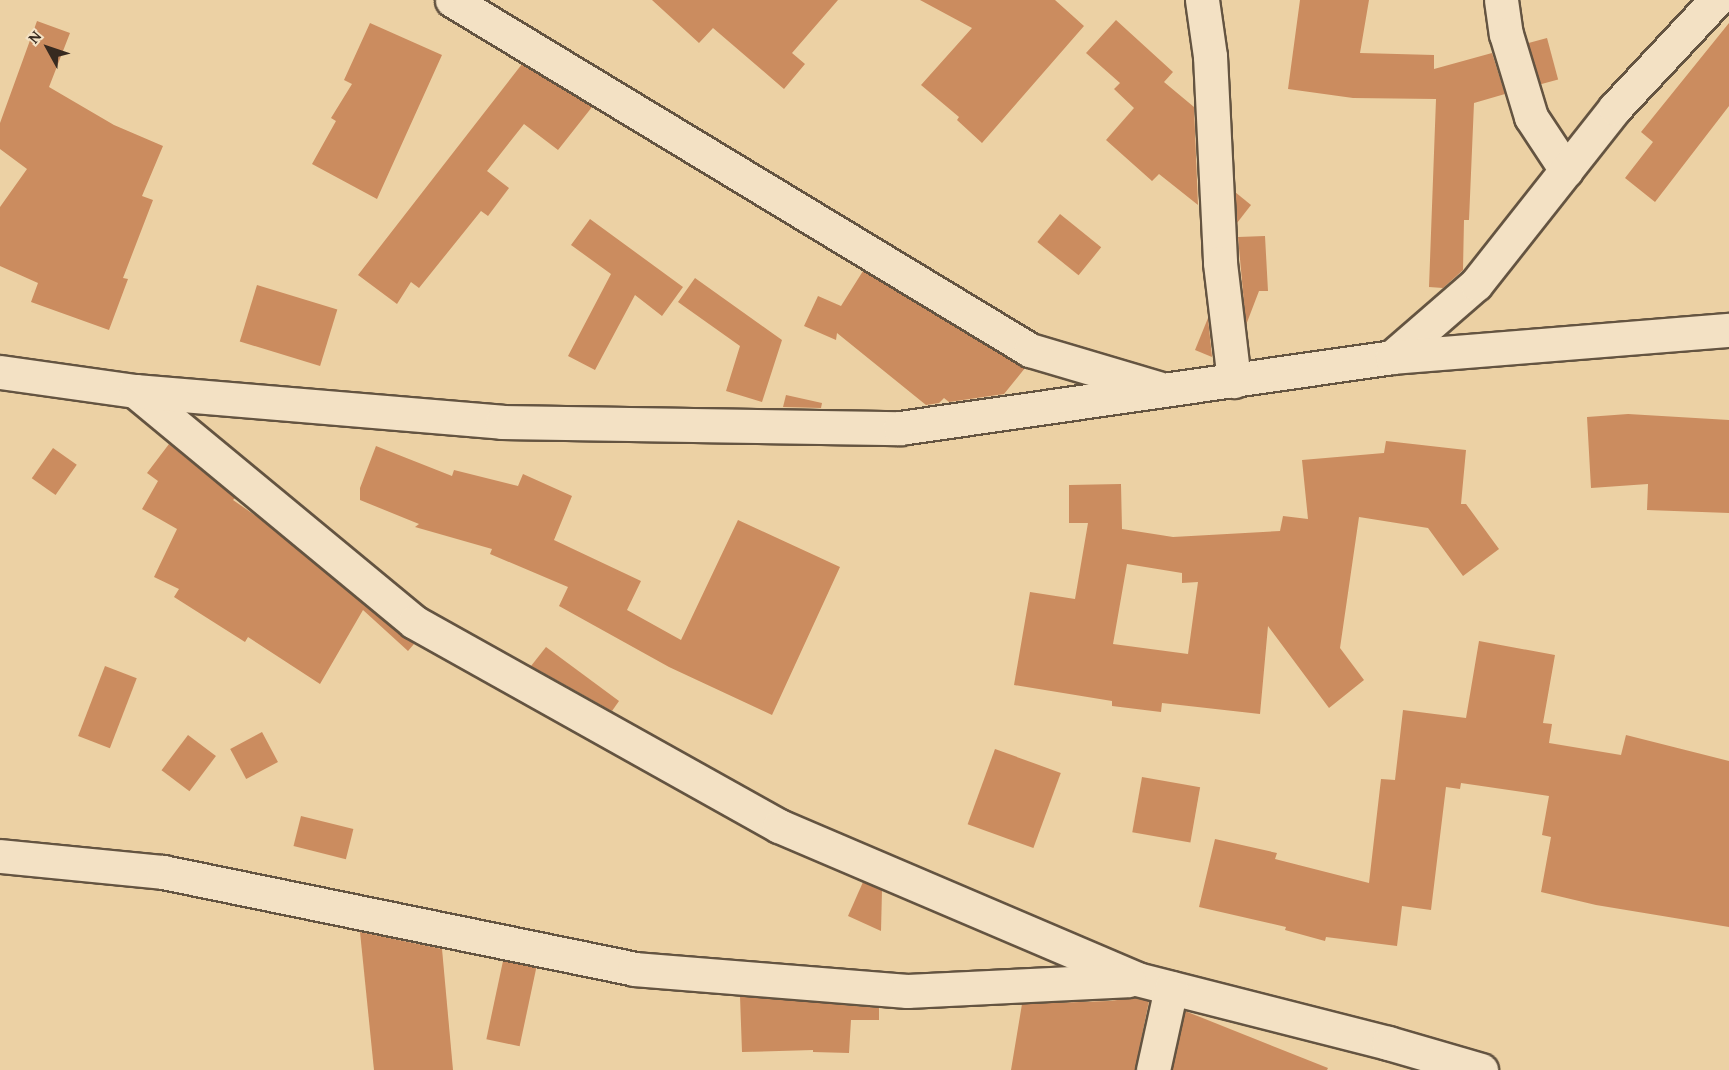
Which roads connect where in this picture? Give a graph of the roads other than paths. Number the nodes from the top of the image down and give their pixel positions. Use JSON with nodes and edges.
{"nodes":[{"id":1,"x":453,"y":0,"type":"edge"},
{"id":2,"x":1202,"y":0,"type":"edge"},
{"id":3,"x":1501,"y":0,"type":"edge"},
{"id":4,"x":1716,"y":0,"type":"edge"},
{"id":5,"x":1566,"y":170,"type":"junction"},
{"id":6,"x":1729,"y":330,"type":"edge"},
{"id":7,"x":1392,"y":357,"type":"junction"},
{"id":8,"x":0,"y":372,"type":"edge"},
{"id":9,"x":1234,"y":381,"type":"junction"},
{"id":10,"x":135,"y":391,"type":"junction"},
{"id":11,"x":1169,"y":391,"type":"junction"},
{"id":12,"x":0,"y":856,"type":"edge"},
{"id":13,"x":1137,"y":979,"type":"junction"},
{"id":14,"x":1171,"y":988,"type":"junction"},
{"id":15,"x":1153,"y":1070,"type":"edge"},
{"id":16,"x":1481,"y":1070,"type":"edge"}],
"edges":[{"from":1,"to":11,"type":"street"},
{"from":2,"to":9,"type":"street"},
{"from":3,"to":5,"type":"street"},
{"from":4,"to":5,"type":"street"},
{"from":5,"to":7,"type":"street"},
{"from":6,"to":7,"type":"street"},
{"from":7,"to":9,"type":"street"},
{"from":8,"to":10,"type":"street"},
{"from":9,"to":11,"type":"street"},
{"from":10,"to":11,"type":"street"},
{"from":10,"to":13,"type":"street"},
{"from":12,"to":13,"type":"street"},
{"from":13,"to":14,"type":"street"},
{"from":14,"to":15,"type":"street"},
{"from":14,"to":16,"type":"street"}]}
